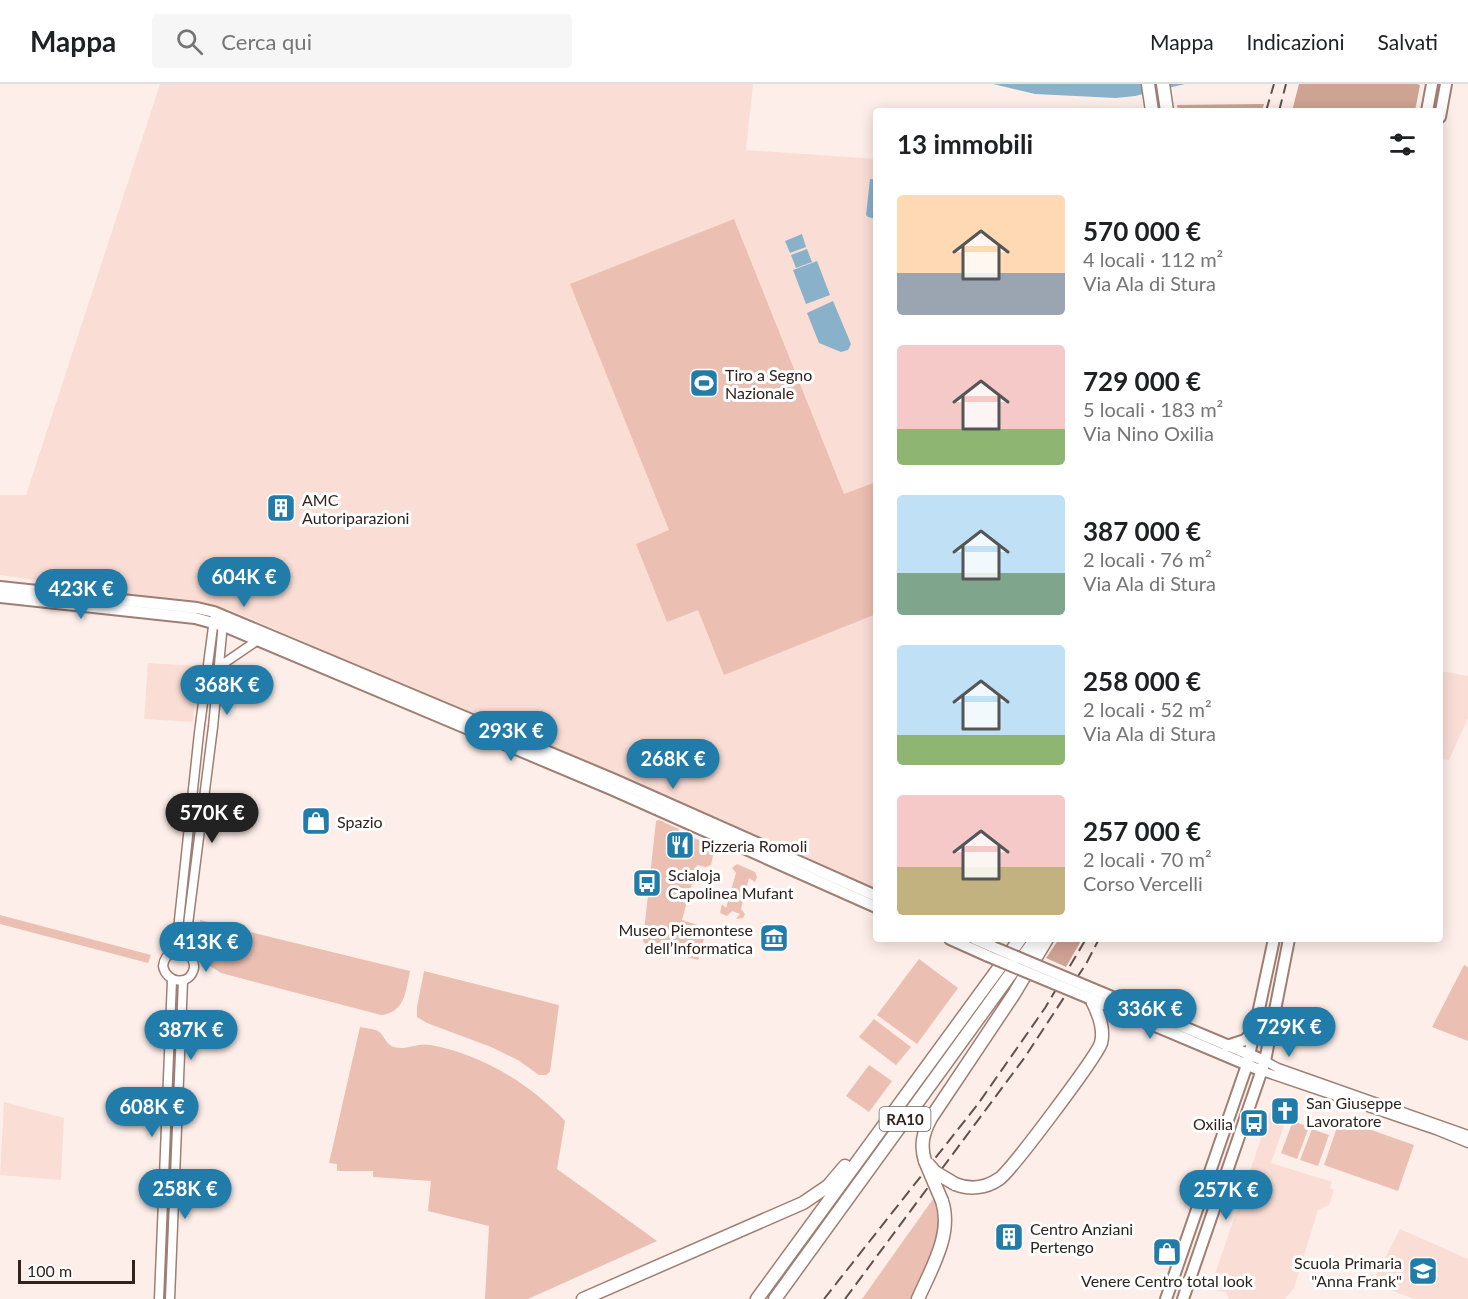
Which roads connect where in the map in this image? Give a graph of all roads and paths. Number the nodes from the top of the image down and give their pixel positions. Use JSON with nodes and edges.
{"nodes":[{"id":1,"x":1148,"y":84,"type":"edge"},
{"id":2,"x":1163,"y":84,"type":"edge"},
{"id":3,"x":1432,"y":84,"type":"edge"},
{"id":4,"x":1446,"y":84,"type":"edge"},
{"id":5,"x":1152,"y":107,"type":"edge"},
{"id":6,"x":1167,"y":108,"type":"edge"},
{"id":7,"x":1428,"y":108,"type":"edge"},
{"id":8,"x":1442,"y":108,"type":"edge"},
{"id":9,"x":0,"y":587,"type":"edge"},
{"id":10,"x":0,"y":597,"type":"edge"},
{"id":11,"x":218,"y":619,"type":"junction"},
{"id":12,"x":258,"y":640,"type":"junction"},
{"id":13,"x":220,"y":666,"type":"junction"},
{"id":14,"x":873,"y":895,"type":"edge"},
{"id":15,"x":873,"y":906,"type":"edge"},
{"id":16,"x":960,"y":942,"type":"edge"},
{"id":17,"x":979,"y":942,"type":"edge"},
{"id":18,"x":1018,"y":942,"type":"edge"},
{"id":19,"x":1034,"y":942,"type":"edge"},
{"id":20,"x":1045,"y":942,"type":"edge"},
{"id":21,"x":1273,"y":942,"type":"edge"},
{"id":22,"x":1288,"y":942,"type":"edge"},
{"id":23,"x":991,"y":951,"type":"junction"},
{"id":24,"x":173,"y":952,"type":"junction"},
{"id":25,"x":189,"y":956,"type":"junction"},
{"id":26,"x":172,"y":980,"type":"junction"},
{"id":27,"x":183,"y":981,"type":"junction"},
{"id":28,"x":1091,"y":996,"type":"junction"},
{"id":29,"x":1256,"y":1029,"type":"junction"},
{"id":30,"x":1227,"y":1046,"type":"junction"},
{"id":31,"x":1248,"y":1060,"type":"junction"},
{"id":32,"x":1264,"y":1066,"type":"junction"},
{"id":33,"x":926,"y":1067,"type":"junction"},
{"id":34,"x":1468,"y":1135,"type":"edge"},
{"id":35,"x":1468,"y":1143,"type":"edge"},
{"id":36,"x":925,"y":1161,"type":"junction"},
{"id":37,"x":159,"y":1299,"type":"edge"},
{"id":38,"x":170,"y":1299,"type":"edge"},
{"id":39,"x":583,"y":1299,"type":"edge"},
{"id":40,"x":757,"y":1299,"type":"edge"},
{"id":41,"x":775,"y":1299,"type":"edge"},
{"id":42,"x":918,"y":1299,"type":"edge"},
{"id":43,"x":1166,"y":1299,"type":"edge"},
{"id":44,"x":1183,"y":1299,"type":"edge"}],
"edges":[{"from":1,"to":5,"type":"highway"},
{"from":2,"to":6,"type":"highway"},
{"from":3,"to":7,"type":"main road"},
{"from":4,"to":8,"type":"main road"},
{"from":9,"to":11,"type":"main road"},
{"from":10,"to":11,"type":"main road"},
{"from":11,"to":12,"type":"main road"},
{"from":11,"to":13,"type":"street"},
{"from":11,"to":14,"type":"main road"},
{"from":11,"to":24,"type":"street"},
{"from":12,"to":13,"type":"street"},
{"from":12,"to":15,"type":"main road"},
{"from":13,"to":25,"type":"street"},
{"from":16,"to":23,"type":"main road"},
{"from":17,"to":23,"type":"main road"},
{"from":18,"to":33,"type":"highway","number":"RA10"},
{"from":19,"to":41,"type":"highway","number":"RA10"},
{"from":20,"to":36,"type":"highway","number":"RA10"},
{"from":21,"to":29,"type":"main road"},
{"from":22,"to":32,"type":"main road"},
{"from":23,"to":28,"type":"main road","bridge":true},
{"from":24,"to":25,"type":"street"},
{"from":24,"to":26,"type":"street"},
{"from":25,"to":27,"type":"street"},
{"from":26,"to":27,"type":"street"},
{"from":26,"to":37,"type":"street"},
{"from":27,"to":38,"type":"street"},
{"from":28,"to":30,"type":"main road"},
{"from":28,"to":31,"type":"main road"},
{"from":28,"to":36,"type":"highway","bridge":true},
{"from":29,"to":30,"type":"main road"},
{"from":29,"to":31,"type":"main road"},
{"from":30,"to":31,"type":"main road"},
{"from":31,"to":32,"type":"main road"},
{"from":31,"to":43,"type":"main road"},
{"from":32,"to":34,"type":"street"},
{"from":32,"to":35,"type":"street"},
{"from":32,"to":44,"type":"main road"},
{"from":33,"to":39,"type":"highway","number":"RA10"},
{"from":33,"to":40,"type":"highway","number":"RA10"},
{"from":36,"to":42,"type":"highway","number":"RA10","bridge":true}]}
